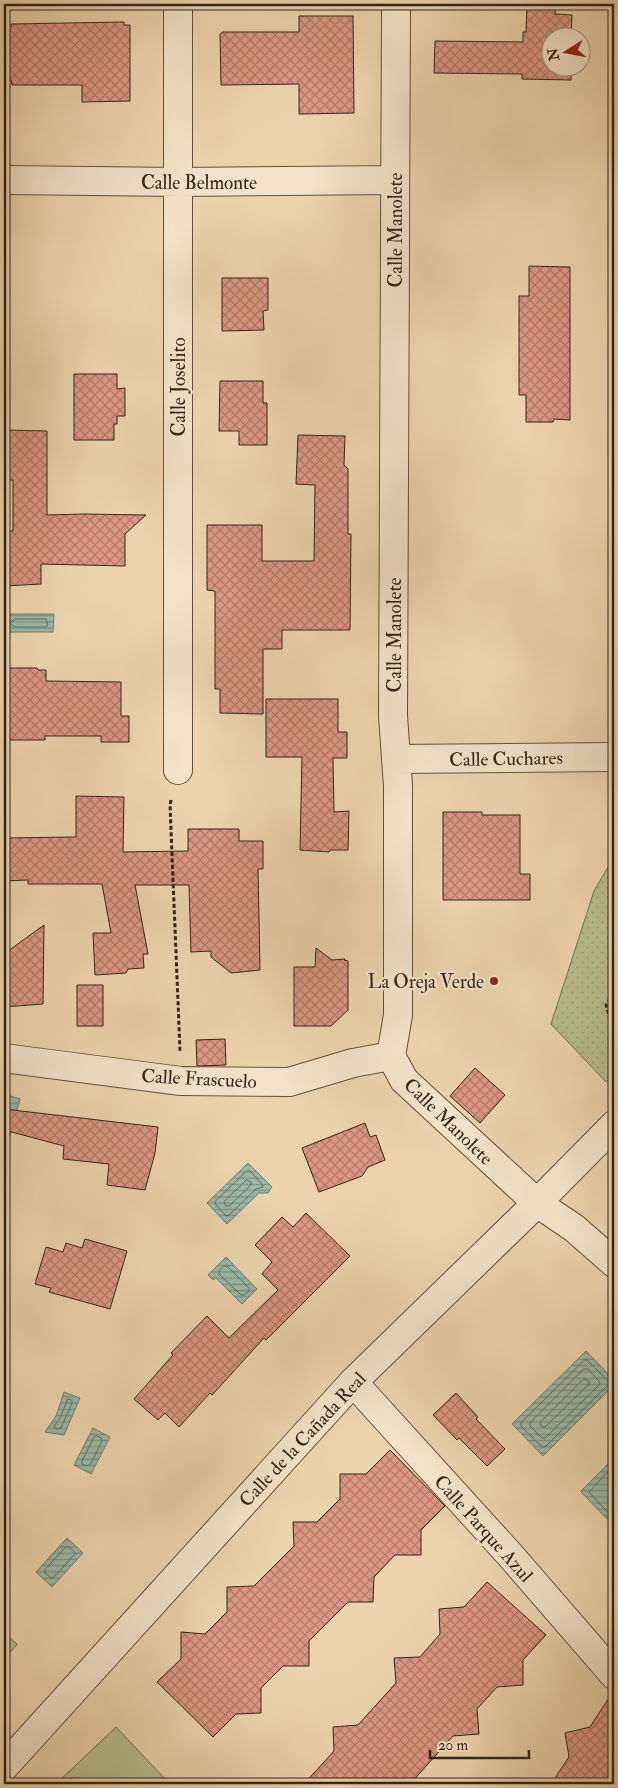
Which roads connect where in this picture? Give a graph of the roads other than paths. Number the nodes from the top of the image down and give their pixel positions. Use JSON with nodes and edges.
{"nodes":[{"id":1,"x":178,"y":4,"type":"edge"},
{"id":2,"x":396,"y":4,"type":"edge"},
{"id":3,"x":4,"y":180,"type":"edge"},
{"id":4,"x":395,"y":180,"type":"junction"},
{"id":5,"x":179,"y":182,"type":"junction"},
{"id":6,"x":614,"y":757,"type":"edge"},
{"id":7,"x":398,"y":759,"type":"junction"},
{"id":8,"x":178,"y":770,"type":"road end"},
{"id":9,"x":391,"y":1056,"type":"junction"},
{"id":10,"x":4,"y":1058,"type":"edge"},
{"id":11,"x":614,"y":1125,"type":"edge"},
{"id":12,"x":537,"y":1204,"type":"junction"},
{"id":13,"x":614,"y":1263,"type":"edge"},
{"id":14,"x":353,"y":1382,"type":"junction"},
{"id":15,"x":614,"y":1675,"type":"edge"},
{"id":16,"x":4,"y":1767,"type":"edge"}],
"edges":[{"from":1,"to":5,"type":"street","name":"Calle Joselito"},
{"from":2,"to":4,"type":"street","name":"Calle Manolete"},
{"from":3,"to":5,"type":"street","name":"Calle Belmonte"},
{"from":4,"to":5,"type":"street","name":"Calle Belmonte"},
{"from":4,"to":7,"type":"street","name":"Calle Manolete"},
{"from":5,"to":8,"type":"street","name":"Calle Joselito"},
{"from":6,"to":7,"type":"street","name":"Calle Cuchares"},
{"from":7,"to":9,"type":"street","name":"Calle Manolete"},
{"from":9,"to":10,"type":"street","name":"Calle Frascuelo"},
{"from":9,"to":12,"type":"street","name":"Calle Manolete"},
{"from":11,"to":12,"type":"street","name":"Calle de la Cañada Real"},
{"from":12,"to":13,"type":"street"},
{"from":12,"to":14,"type":"street","name":"Calle de la Cañada Real"},
{"from":14,"to":15,"type":"street","name":"Calle Parque Azul"},
{"from":14,"to":16,"type":"street","name":"Calle de la Cañada Real"}]}
